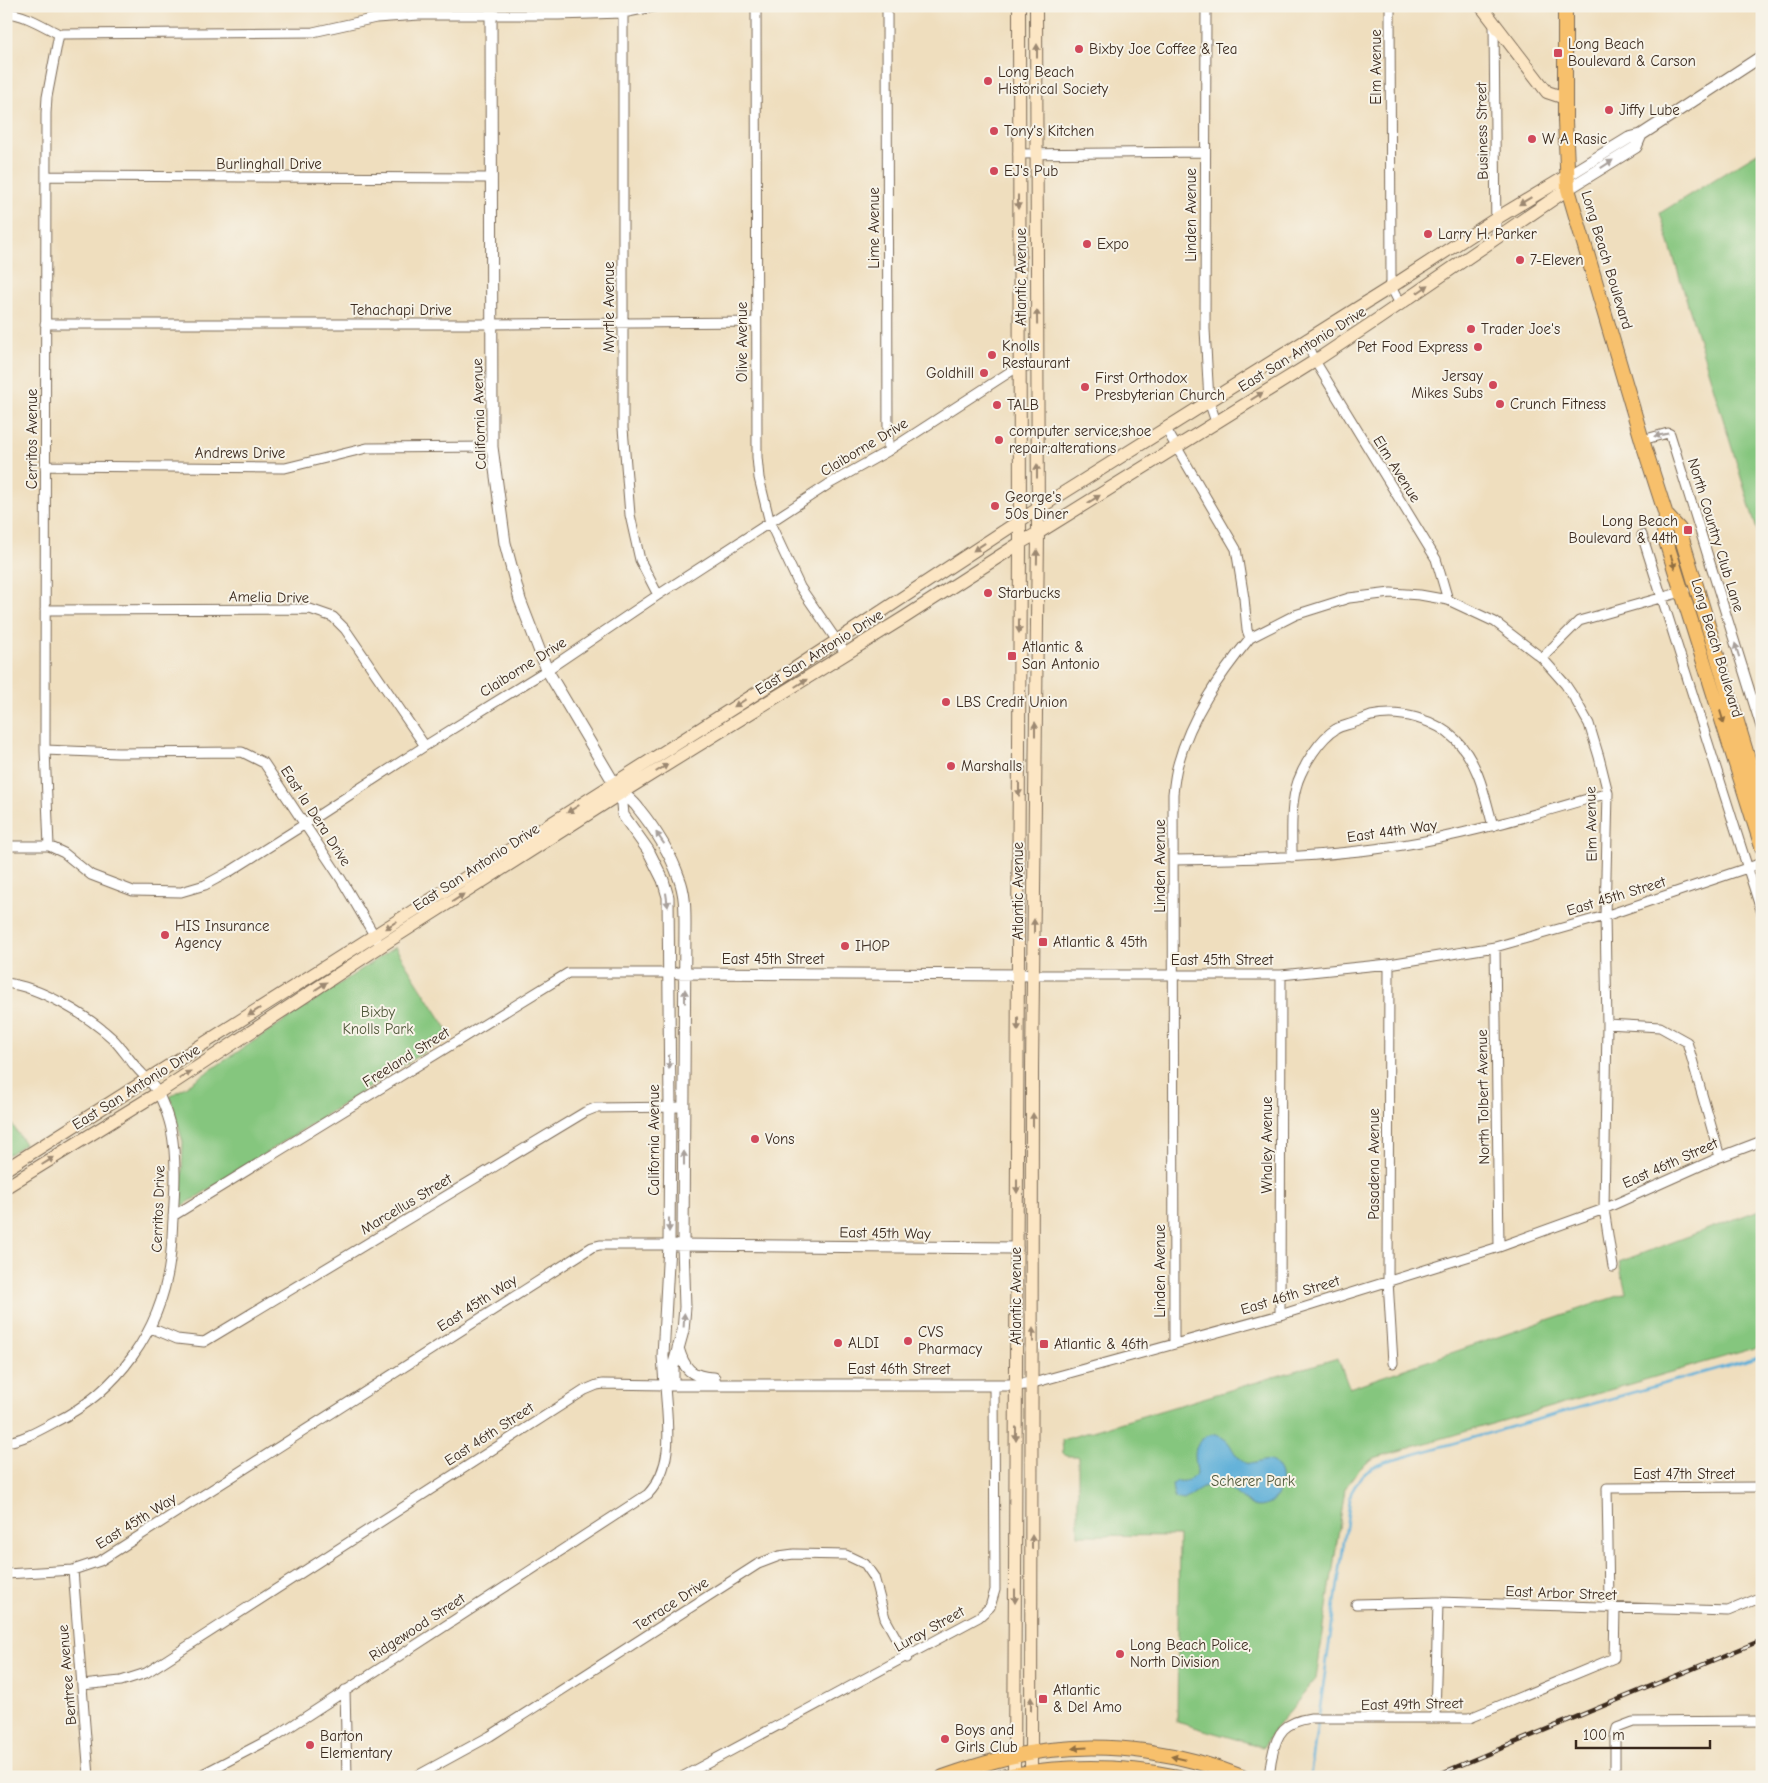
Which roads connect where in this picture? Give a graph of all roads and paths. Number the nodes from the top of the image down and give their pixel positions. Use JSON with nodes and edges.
{"nodes":[{"id":1,"x":658,"y":6,"type":"edge"},
{"id":2,"x":756,"y":6,"type":"edge"},
{"id":3,"x":888,"y":6,"type":"edge"},
{"id":4,"x":1019,"y":6,"type":"edge"},
{"id":5,"x":1036,"y":6,"type":"edge"},
{"id":6,"x":1206,"y":6,"type":"edge"},
{"id":7,"x":1390,"y":6,"type":"edge"},
{"id":8,"x":1481,"y":6,"type":"edge"},
{"id":9,"x":1568,"y":8,"type":"edge"},
{"id":10,"x":491,"y":10,"type":"edge"},
{"id":11,"x":6,"y":13,"type":"edge"},
{"id":12,"x":623,"y":13,"type":"junction"},
{"id":13,"x":1494,"y":23,"type":"junction"},
{"id":14,"x":59,"y":34,"type":"junction"},
{"id":15,"x":1762,"y":56,"type":"edge"},
{"id":16,"x":1565,"y":98,"type":"junction"},
{"id":17,"x":1036,"y":152,"type":"junction"},
{"id":18,"x":1205,"y":152,"type":"junction"},
{"id":19,"x":1018,"y":154,"type":"junction"},
{"id":20,"x":46,"y":176,"type":"junction"},
{"id":21,"x":491,"y":178,"type":"junction"},
{"id":22,"x":1567,"y":183,"type":"junction"},
{"id":23,"x":1497,"y":218,"type":"junction"},
{"id":24,"x":1496,"y":238,"type":"junction"},
{"id":25,"x":1390,"y":287,"type":"junction"},
{"id":26,"x":1400,"y":304,"type":"junction"},
{"id":27,"x":756,"y":322,"type":"junction"},
{"id":28,"x":623,"y":323,"type":"junction"},
{"id":29,"x":45,"y":324,"type":"junction"},
{"id":30,"x":491,"y":324,"type":"junction"},
{"id":31,"x":1306,"y":339,"type":"junction"},
{"id":32,"x":1315,"y":361,"type":"junction"},
{"id":33,"x":1019,"y":366,"type":"junction"},
{"id":34,"x":1037,"y":366,"type":"junction"},
{"id":35,"x":1209,"y":401,"type":"junction"},
{"id":36,"x":1216,"y":422,"type":"junction"},
{"id":37,"x":1166,"y":428,"type":"junction"},
{"id":38,"x":1642,"y":440,"type":"junction"},
{"id":39,"x":492,"y":447,"type":"junction"},
{"id":40,"x":1178,"y":447,"type":"junction"},
{"id":41,"x":888,"y":450,"type":"junction"},
{"id":42,"x":45,"y":466,"type":"junction"},
{"id":43,"x":1036,"y":510,"type":"junction"},
{"id":44,"x":1020,"y":521,"type":"junction"},
{"id":45,"x":770,"y":523,"type":"junction"},
{"id":46,"x":1038,"y":534,"type":"junction"},
{"id":47,"x":1642,"y":535,"type":"dead end"},
{"id":48,"x":1020,"y":543,"type":"junction"},
{"id":49,"x":1689,"y":589,"type":"junction"},
{"id":50,"x":658,"y":595,"type":"junction"},
{"id":51,"x":1662,"y":597,"type":"junction"},
{"id":52,"x":1448,"y":600,"type":"junction"},
{"id":53,"x":45,"y":610,"type":"junction"},
{"id":54,"x":1250,"y":638,"type":"junction"},
{"id":55,"x":837,"y":639,"type":"junction"},
{"id":56,"x":846,"y":654,"type":"junction"},
{"id":57,"x":1542,"y":658,"type":"junction"},
{"id":58,"x":547,"y":670,"type":"junction"},
{"id":59,"x":1762,"y":730,"type":"edge"},
{"id":60,"x":425,"y":746,"type":"junction"},
{"id":61,"x":45,"y":750,"type":"junction"},
{"id":62,"x":617,"y":788,"type":"junction"},
{"id":63,"x":1608,"y":793,"type":"junction"},
{"id":64,"x":1762,"y":805,"type":"edge"},
{"id":65,"x":305,"y":824,"type":"junction"},
{"id":66,"x":1493,"y":826,"type":"junction"},
{"id":67,"x":6,"y":846,"type":"edge"},
{"id":68,"x":50,"y":846,"type":"junction"},
{"id":69,"x":1762,"y":847,"type":"edge"},
{"id":70,"x":1292,"y":857,"type":"junction"},
{"id":71,"x":1174,"y":860,"type":"junction"},
{"id":72,"x":1762,"y":863,"type":"edge"},
{"id":73,"x":1749,"y":868,"type":"junction"},
{"id":74,"x":1762,"y":913,"type":"edge"},
{"id":75,"x":1605,"y":916,"type":"junction"},
{"id":76,"x":375,"y":935,"type":"junction"},
{"id":77,"x":381,"y":946,"type":"junction"},
{"id":78,"x":1495,"y":947,"type":"junction"},
{"id":79,"x":1389,"y":964,"type":"junction"},
{"id":80,"x":668,"y":973,"type":"junction"},
{"id":81,"x":685,"y":973,"type":"junction"},
{"id":82,"x":1019,"y":975,"type":"junction"},
{"id":83,"x":1033,"y":975,"type":"junction"},
{"id":84,"x":1174,"y":975,"type":"junction"},
{"id":85,"x":1281,"y":975,"type":"junction"},
{"id":86,"x":6,"y":982,"type":"edge"},
{"id":87,"x":1607,"y":1024,"type":"junction"},
{"id":88,"x":148,"y":1081,"type":"junction"},
{"id":89,"x":158,"y":1093,"type":"junction"},
{"id":90,"x":670,"y":1107,"type":"junction"},
{"id":91,"x":684,"y":1107,"type":"junction"},
{"id":92,"x":1762,"y":1141,"type":"edge"},
{"id":93,"x":1720,"y":1157,"type":"junction"},
{"id":94,"x":6,"y":1169,"type":"edge"},
{"id":95,"x":6,"y":1187,"type":"edge"},
{"id":96,"x":1604,"y":1208,"type":"junction"},
{"id":97,"x":173,"y":1216,"type":"junction"},
{"id":98,"x":669,"y":1246,"type":"junction"},
{"id":99,"x":683,"y":1246,"type":"junction"},
{"id":100,"x":1499,"y":1247,"type":"junction"},
{"id":101,"x":1017,"y":1248,"type":"junction"},
{"id":102,"x":1613,"y":1267,"type":"dead end"},
{"id":103,"x":1388,"y":1281,"type":"junction"},
{"id":104,"x":1280,"y":1315,"type":"junction"},
{"id":105,"x":151,"y":1328,"type":"junction"},
{"id":106,"x":1174,"y":1344,"type":"junction"},
{"id":107,"x":678,"y":1348,"type":"junction"},
{"id":108,"x":1393,"y":1363,"type":"dead end"},
{"id":109,"x":1033,"y":1383,"type":"junction"},
{"id":110,"x":729,"y":1384,"type":"junction"},
{"id":111,"x":669,"y":1385,"type":"junction"},
{"id":112,"x":994,"y":1385,"type":"junction"},
{"id":113,"x":1016,"y":1385,"type":"junction"},
{"id":114,"x":6,"y":1442,"type":"edge"},
{"id":115,"x":1762,"y":1487,"type":"edge"},
{"id":116,"x":648,"y":1494,"type":"joint"},
{"id":117,"x":73,"y":1570,"type":"junction"},
{"id":118,"x":6,"y":1574,"type":"edge"},
{"id":119,"x":1762,"y":1597,"type":"edge"},
{"id":120,"x":1438,"y":1602,"type":"junction"},
{"id":121,"x":1356,"y":1604,"type":"dead end"},
{"id":122,"x":1615,"y":1608,"type":"junction"},
{"id":123,"x":907,"y":1658,"type":"junction"},
{"id":124,"x":82,"y":1684,"type":"junction"},
{"id":125,"x":345,"y":1690,"type":"junction"},
{"id":126,"x":1435,"y":1718,"type":"junction"},
{"id":127,"x":1762,"y":1721,"type":"edge"},
{"id":128,"x":1032,"y":1753,"type":"junction"},
{"id":129,"x":1014,"y":1756,"type":"junction"},
{"id":130,"x":1031,"y":1774,"type":"edge"},
{"id":131,"x":1010,"y":1776,"type":"edge"},
{"id":132,"x":89,"y":1777,"type":"edge"},
{"id":133,"x":197,"y":1777,"type":"edge"},
{"id":134,"x":347,"y":1777,"type":"edge"},
{"id":135,"x":415,"y":1777,"type":"edge"},
{"id":136,"x":682,"y":1777,"type":"edge"},
{"id":137,"x":943,"y":1777,"type":"edge"},
{"id":138,"x":1179,"y":1777,"type":"edge"},
{"id":139,"x":1242,"y":1777,"type":"edge"},
{"id":140,"x":1268,"y":1777,"type":"edge"},
{"id":141,"x":1615,"y":1777,"type":"edge"}],
"edges":[{"from":1,"to":12,"type":"street"},
{"from":2,"to":27,"type":"street","name":"Olive Avenue"},
{"from":3,"to":41,"type":"street","name":"Lime Avenue"},
{"from":4,"to":19,"type":"main road","name":"Atlantic Avenue"},
{"from":17,"to":5,"type":"main road","name":"Atlantic Avenue","one_way":true},
{"from":6,"to":18,"type":"street","name":"Linden Avenue"},
{"from":7,"to":25,"type":"street","name":"Elm Avenue"},
{"from":8,"to":13,"type":"main road"},
{"from":9,"to":16,"type":"main road","name":"Long Beach Boulevard"},
{"from":10,"to":12,"type":"street"},
{"from":10,"to":14,"type":"street"},
{"from":10,"to":21,"type":"street","name":"California Avenue"},
{"from":11,"to":14,"type":"street"},
{"from":12,"to":28,"type":"street","name":"Myrtle Avenue"},
{"from":13,"to":16,"type":"main road"},
{"from":13,"to":23,"type":"street","name":"Business Street"},
{"from":14,"to":20,"type":"street","name":"Cerritos Avenue"},
{"from":15,"to":22,"type":"street","name":"East San Antonio Drive"},
{"from":16,"to":22,"type":"main road","name":"Long Beach Boulevard"},
{"from":17,"to":18,"type":"street"},
{"from":17,"to":19,"type":"street"},
{"from":34,"to":17,"type":"main road","name":"Atlantic Avenue","one_way":true},
{"from":18,"to":35,"type":"street","name":"Linden Avenue"},
{"from":19,"to":33,"type":"main road","name":"Atlantic Avenue","one_way":true},
{"from":20,"to":21,"type":"street","name":"Burlinghall Drive"},
{"from":20,"to":29,"type":"street","name":"Cerritos Avenue"},
{"from":21,"to":30,"type":"street","name":"California Avenue"},
{"from":22,"to":23,"type":"main road","name":"East San Antonio Drive","one_way":true},
{"from":22,"to":24,"type":"main road","name":"East San Antonio Drive"},
{"from":22,"to":38,"type":"main road","name":"Long Beach Boulevard"},
{"from":23,"to":24,"type":"street","name":"Business Street"},
{"from":23,"to":25,"type":"main road","name":"East San Antonio Drive"},
{"from":26,"to":24,"type":"main road","name":"East San Antonio Drive","one_way":true},
{"from":25,"to":26,"type":"street"},
{"from":25,"to":31,"type":"main road","name":"East San Antonio Drive"},
{"from":26,"to":32,"type":"main road","name":"East San Antonio Drive"},
{"from":27,"to":28,"type":"street","name":"Tehachapi Drive"},
{"from":27,"to":45,"type":"street","name":"Olive Avenue"},
{"from":28,"to":30,"type":"street","name":"Tehachapi Drive"},
{"from":28,"to":50,"type":"street","name":"Myrtle Avenue"},
{"from":29,"to":30,"type":"street","name":"Tehachapi Drive"},
{"from":29,"to":42,"type":"street","name":"Cerritos Avenue"},
{"from":30,"to":39,"type":"street","name":"California Avenue"},
{"from":31,"to":32,"type":"street","name":"Elm Avenue"},
{"from":31,"to":35,"type":"main road","name":"East San Antonio Drive"},
{"from":36,"to":32,"type":"main road","name":"East San Antonio Drive","one_way":true},
{"from":32,"to":52,"type":"street","name":"Elm Avenue"},
{"from":33,"to":34,"type":"street"},
{"from":33,"to":41,"type":"street","name":"Claiborne Drive"},
{"from":33,"to":44,"type":"main road","name":"Atlantic Avenue"},
{"from":43,"to":34,"type":"main road","name":"Atlantic Avenue","one_way":true},
{"from":35,"to":36,"type":"street","name":"Linden Avenue"},
{"from":35,"to":37,"type":"main road","name":"East San Antonio Drive"},
{"from":36,"to":40,"type":"main road","name":"East San Antonio Drive"},
{"from":37,"to":40,"type":"street"},
{"from":37,"to":43,"type":"main road","name":"East San Antonio Drive"},
{"from":38,"to":49,"type":"main road","name":"Long Beach Boulevard"},
{"from":59,"to":38,"type":"street","name":"North Country Club Lane","one_way":true},
{"from":39,"to":42,"type":"street","name":"Andrews Drive"},
{"from":39,"to":58,"type":"street","name":"California Avenue"},
{"from":46,"to":40,"type":"main road","name":"East San Antonio Drive","one_way":true},
{"from":40,"to":54,"type":"street"},
{"from":41,"to":45,"type":"street","name":"Claiborne Drive"},
{"from":42,"to":53,"type":"street","name":"Cerritos Avenue"},
{"from":43,"to":44,"type":"main road","name":"East San Antonio Drive"},
{"from":43,"to":46,"type":"main road","name":"Atlantic Avenue"},
{"from":44,"to":48,"type":"main road","name":"Atlantic Avenue"},
{"from":44,"to":55,"type":"main road","name":"East San Antonio Drive","one_way":true},
{"from":45,"to":50,"type":"street","name":"Claiborne Drive"},
{"from":45,"to":55,"type":"street","name":"Olive Avenue"},
{"from":46,"to":48,"type":"main road","name":"East San Antonio Drive"},
{"from":83,"to":46,"type":"main road","name":"Atlantic Avenue","one_way":true},
{"from":47,"to":51,"type":"street"},
{"from":48,"to":56,"type":"main road","name":"East San Antonio Drive"},
{"from":48,"to":82,"type":"main road","name":"Atlantic Avenue","one_way":true},
{"from":49,"to":51,"type":"street"},
{"from":49,"to":64,"type":"main road","name":"Long Beach Boulevard"},
{"from":49,"to":69,"type":"main road","name":"Long Beach Boulevard","one_way":true},
{"from":50,"to":58,"type":"street","name":"Claiborne Drive"},
{"from":51,"to":57,"type":"street"},
{"from":51,"to":73,"type":"street"},
{"from":52,"to":54,"type":"street"},
{"from":52,"to":57,"type":"street","name":"Elm Avenue"},
{"from":53,"to":60,"type":"street","name":"Amelia Drive"},
{"from":53,"to":61,"type":"street","name":"Cerritos Avenue"},
{"from":54,"to":71,"type":"street","name":"Linden Avenue"},
{"from":55,"to":56,"type":"street","name":"Olive Avenue"},
{"from":55,"to":62,"type":"main road","name":"East San Antonio Drive","one_way":true},
{"from":62,"to":56,"type":"main road","name":"East San Antonio Drive","one_way":true},
{"from":57,"to":63,"type":"street","name":"Elm Avenue"},
{"from":58,"to":60,"type":"street","name":"Claiborne Drive"},
{"from":58,"to":62,"type":"street","name":"California Avenue"},
{"from":60,"to":65,"type":"street","name":"Claiborne Drive"},
{"from":61,"to":65,"type":"street","name":"East la Dera Drive"},
{"from":61,"to":68,"type":"street","name":"Cerritos Avenue"},
{"from":62,"to":76,"type":"main road","name":"East San Antonio Drive","one_way":true},
{"from":77,"to":62,"type":"main road","name":"East San Antonio Drive","one_way":true},
{"from":62,"to":80,"type":"street","name":"California Avenue","one_way":true},
{"from":81,"to":62,"type":"street","name":"California Avenue","one_way":true},
{"from":63,"to":66,"type":"street","name":"East 44th Way"},
{"from":63,"to":75,"type":"street","name":"Elm Avenue"},
{"from":65,"to":68,"type":"street","name":"Claiborne Drive"},
{"from":65,"to":76,"type":"street","name":"East la Dera Drive"},
{"from":66,"to":70,"type":"street","name":"East 44th Way"},
{"from":66,"to":70,"type":"street"},
{"from":67,"to":68,"type":"street"},
{"from":70,"to":71,"type":"street","name":"East 44th Way"},
{"from":71,"to":84,"type":"street","name":"Linden Avenue"},
{"from":72,"to":73,"type":"street","name":"East 45th Street"},
{"from":73,"to":74,"type":"street"},
{"from":73,"to":75,"type":"street","name":"East 45th Street"},
{"from":75,"to":78,"type":"street","name":"East 45th Street"},
{"from":75,"to":87,"type":"street","name":"Elm Avenue"},
{"from":76,"to":77,"type":"street","name":"East la Dera Drive"},
{"from":76,"to":88,"type":"main road","name":"East San Antonio Drive","one_way":true},
{"from":89,"to":77,"type":"main road","name":"East San Antonio Drive","one_way":true},
{"from":78,"to":79,"type":"street","name":"East 45th Street"},
{"from":78,"to":100,"type":"street","name":"North Tolbert Avenue"},
{"from":79,"to":85,"type":"street","name":"East 45th Street"},
{"from":79,"to":103,"type":"street","name":"Pasadena Avenue"},
{"from":80,"to":81,"type":"street","name":"East 45th Street"},
{"from":80,"to":90,"type":"street","name":"California Avenue","one_way":true},
{"from":80,"to":97,"type":"street","name":"Freeland Street"},
{"from":81,"to":82,"type":"street","name":"East 45th Street"},
{"from":91,"to":81,"type":"street","name":"California Avenue","one_way":true},
{"from":82,"to":83,"type":"street","name":"East 45th Street"},
{"from":82,"to":101,"type":"main road","name":"Atlantic Avenue","one_way":true},
{"from":83,"to":84,"type":"street","name":"East 45th Street"},
{"from":109,"to":83,"type":"main road","name":"Atlantic Avenue","one_way":true},
{"from":84,"to":85,"type":"street","name":"East 45th Street"},
{"from":84,"to":106,"type":"street","name":"Linden Avenue"},
{"from":85,"to":104,"type":"street","name":"Whaley Avenue"},
{"from":86,"to":88,"type":"street","name":"Cerritos Drive"},
{"from":87,"to":93,"type":"street"},
{"from":87,"to":96,"type":"street","name":"Elm Avenue"},
{"from":88,"to":89,"type":"street","name":"Cerritos Drive"},
{"from":88,"to":94,"type":"main road","name":"East San Antonio Drive"},
{"from":95,"to":89,"type":"main road","name":"East San Antonio Drive","one_way":true},
{"from":89,"to":97,"type":"street","name":"Cerritos Drive"},
{"from":90,"to":91,"type":"street","name":"Marcellus Street"},
{"from":90,"to":98,"type":"street","name":"California Avenue","one_way":true},
{"from":90,"to":105,"type":"street","name":"Marcellus Street"},
{"from":99,"to":91,"type":"street","name":"California Avenue","one_way":true},
{"from":92,"to":93,"type":"street","name":"East 46th Street"},
{"from":93,"to":96,"type":"street","name":"East 46th Street"},
{"from":96,"to":100,"type":"street","name":"East 46th Street"},
{"from":96,"to":102,"type":"street","name":"Elm Avenue"},
{"from":97,"to":105,"type":"street","name":"Cerritos Drive"},
{"from":98,"to":99,"type":"street","name":"East 45th Way"},
{"from":98,"to":111,"type":"street","name":"California Avenue"},
{"from":98,"to":117,"type":"street","name":"East 45th Way"},
{"from":99,"to":101,"type":"street","name":"East 45th Way"},
{"from":107,"to":99,"type":"street","name":"California Avenue","one_way":true},
{"from":100,"to":103,"type":"street","name":"East 46th Street"},
{"from":101,"to":113,"type":"main road","name":"Atlantic Avenue"},
{"from":103,"to":104,"type":"street","name":"East 46th Street"},
{"from":103,"to":108,"type":"street","name":"Pasadena Avenue"},
{"from":104,"to":106,"type":"street","name":"East 46th Street"},
{"from":105,"to":114,"type":"street","name":"Cerritos Drive"},
{"from":106,"to":109,"type":"street","name":"East 46th Street"},
{"from":107,"to":110,"type":"street"},
{"from":107,"to":111,"type":"street","name":"California Avenue"},
{"from":109,"to":113,"type":"street","name":"East 46th Street"},
{"from":128,"to":109,"type":"main road","name":"Atlantic Avenue","one_way":true},
{"from":110,"to":111,"type":"street","name":"East 46th Street"},
{"from":110,"to":112,"type":"street","name":"East 46th Street"},
{"from":111,"to":116,"type":"street","name":"California Avenue"},
{"from":111,"to":124,"type":"street","name":"East 46th Street"},
{"from":112,"to":113,"type":"street","name":"East 46th Street"},
{"from":112,"to":123,"type":"street","name":"Luray Street"},
{"from":113,"to":129,"type":"main road","name":"Atlantic Avenue","one_way":true},
{"from":115,"to":122,"type":"street","name":"East 47th Street"},
{"from":116,"to":125,"type":"street","name":"Ridgewood Street"},
{"from":117,"to":118,"type":"street","name":"East 45th Way"},
{"from":117,"to":124,"type":"street","name":"Bentree Avenue"},
{"from":119,"to":122,"type":"street","name":"East Arbor Street"},
{"from":120,"to":121,"type":"street","name":"East Arbor Street"},
{"from":120,"to":122,"type":"street","name":"East Arbor Street"},
{"from":120,"to":126,"type":"street"},
{"from":122,"to":126,"type":"street","name":"East 49th Street"},
{"from":123,"to":135,"type":"street","name":"Terrace Drive"},
{"from":123,"to":136,"type":"street","name":"Luray Street"},
{"from":124,"to":132,"type":"street","name":"Bentree Avenue"},
{"from":125,"to":133,"type":"street","name":"Ridgewood Street"},
{"from":125,"to":134,"type":"street"},
{"from":126,"to":140,"type":"street","name":"East 49th Street"},
{"from":127,"to":141,"type":"street"},
{"from":128,"to":129,"type":"main road"},
{"from":128,"to":130,"type":"main road","name":"Atlantic Avenue"},
{"from":139,"to":128,"type":"main road","one_way":true},
{"from":129,"to":131,"type":"main road","name":"Atlantic Avenue"},
{"from":129,"to":137,"type":"main road"},
{"from":130,"to":131,"type":"main road"},
{"from":130,"to":138,"type":"main road"}]}
